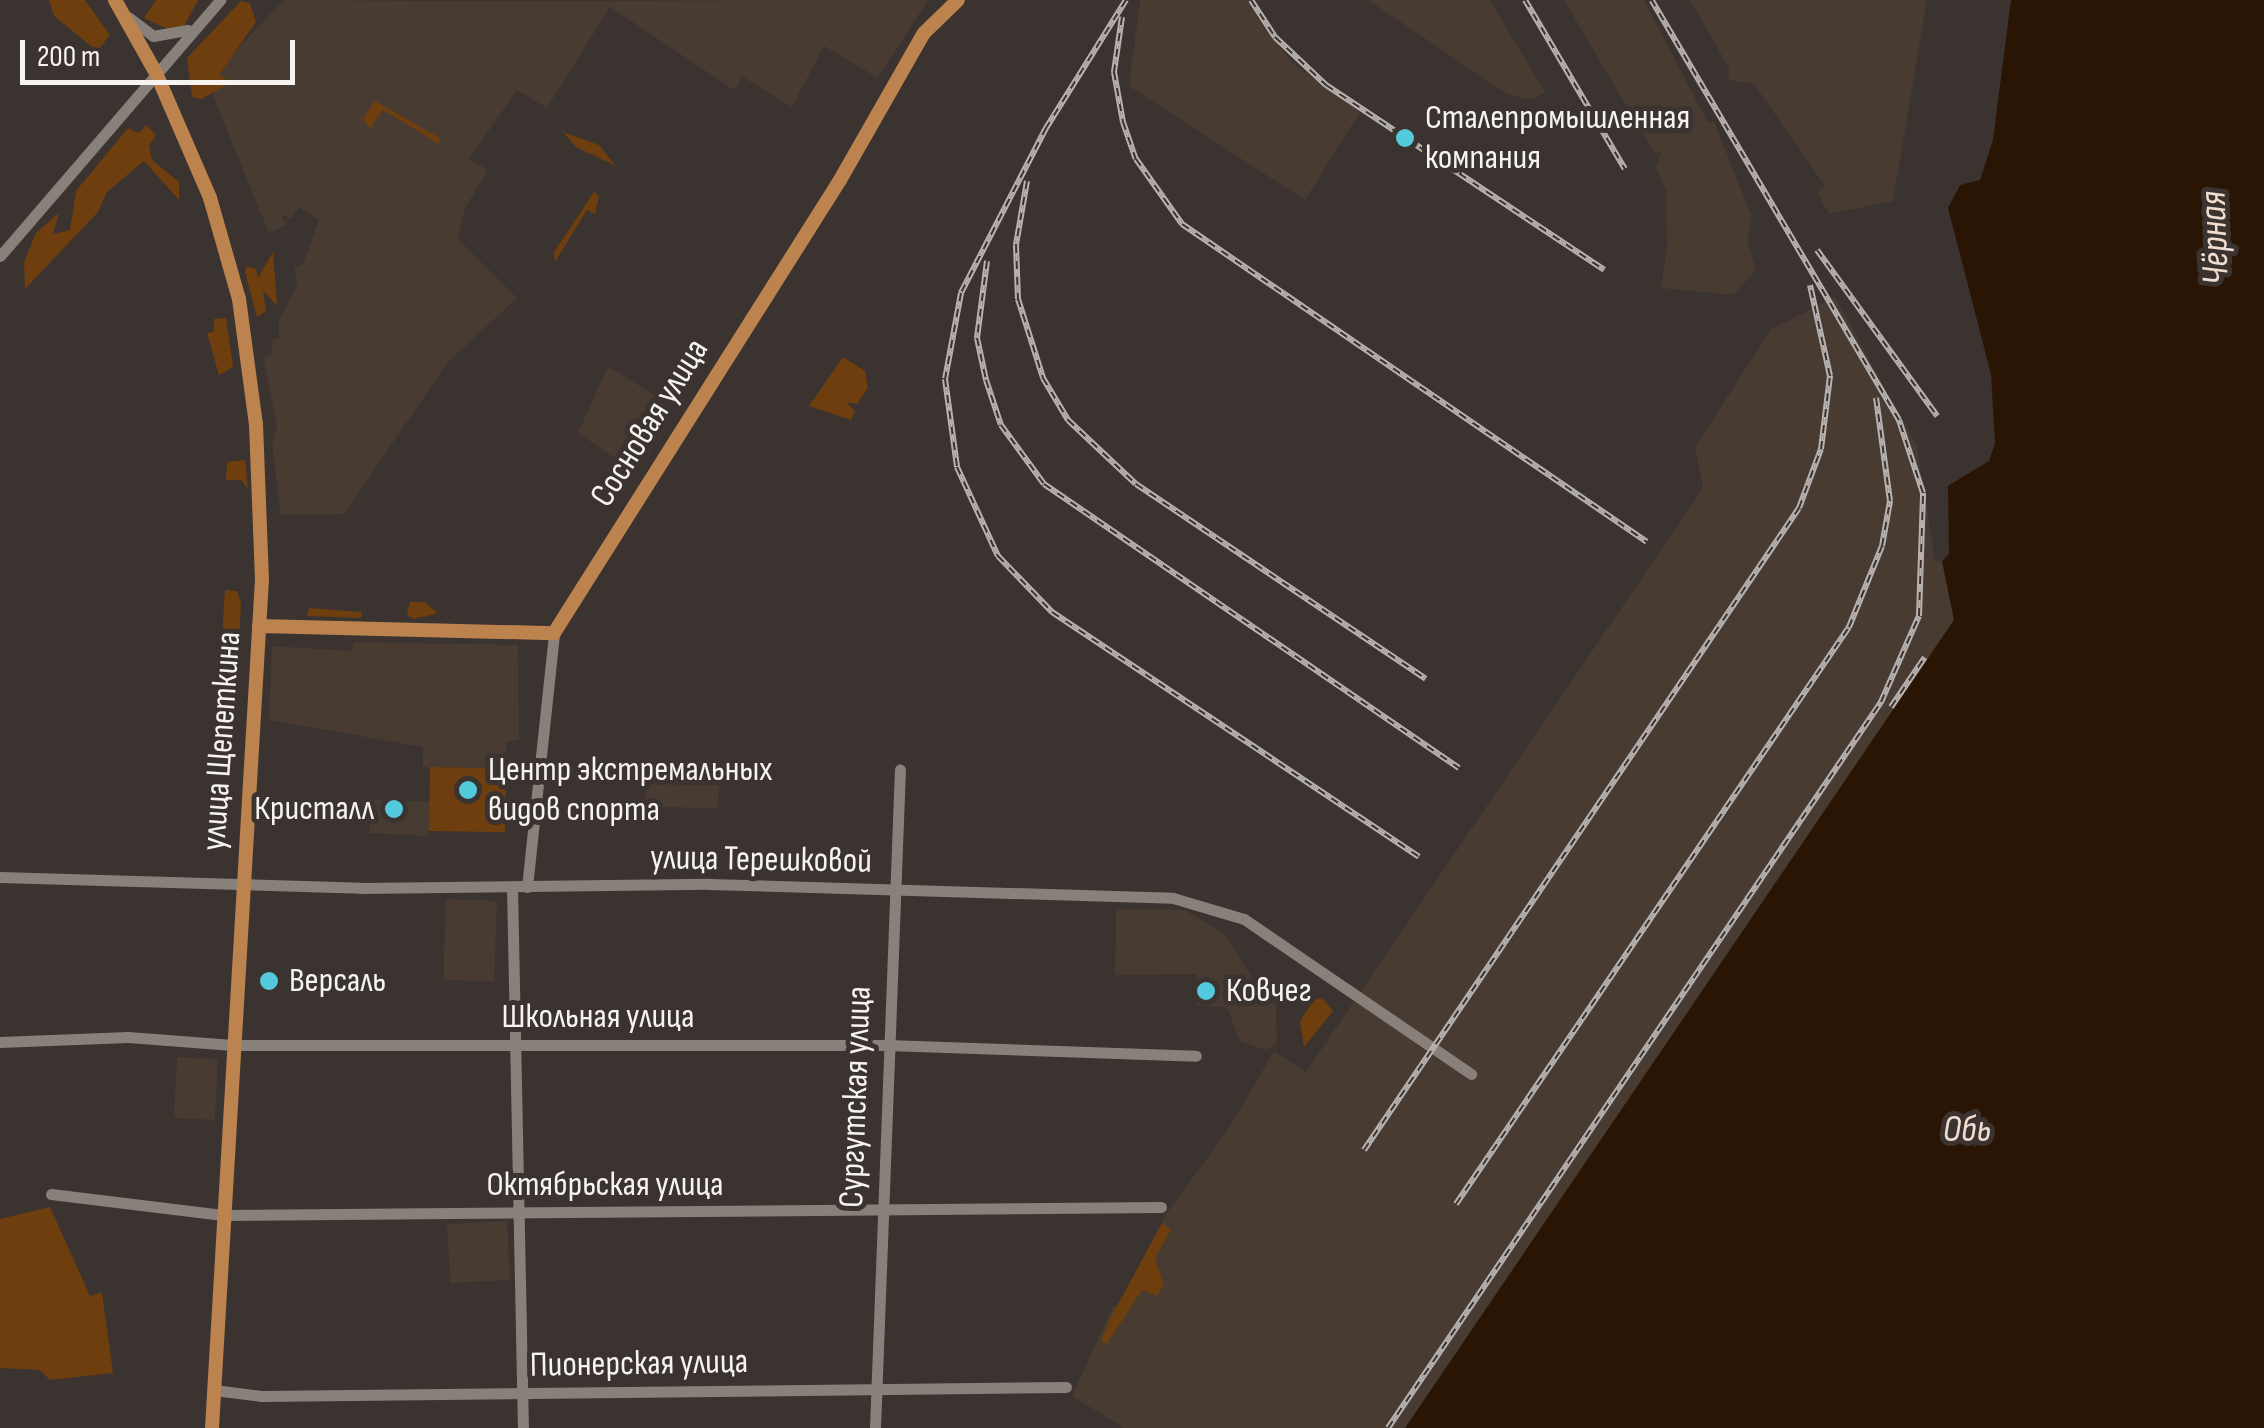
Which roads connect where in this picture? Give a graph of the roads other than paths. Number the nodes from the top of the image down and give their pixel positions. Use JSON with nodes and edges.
{"nodes":[{"id":1,"x":220,"y":0,"type":"edge"},
{"id":2,"x":958,"y":0,"type":"edge"},
{"id":3,"x":119,"y":6,"type":"edge"},
{"id":4,"x":191,"y":29,"type":"junction"},
{"id":5,"x":156,"y":73,"type":"junction"},
{"id":6,"x":0,"y":256,"type":"edge"},
{"id":7,"x":259,"y":626,"type":"junction"},
{"id":8,"x":554,"y":633,"type":"junction"},
{"id":9,"x":900,"y":769,"type":"dead end"},
{"id":10,"x":0,"y":877,"type":"edge"},
{"id":11,"x":242,"y":884,"type":"junction"},
{"id":12,"x":527,"y":887,"type":"junction"},
{"id":13,"x":512,"y":888,"type":"junction"},
{"id":14,"x":893,"y":889,"type":"junction"},
{"id":15,"x":0,"y":1042,"type":"edge"},
{"id":16,"x":514,"y":1044,"type":"junction"},
{"id":17,"x":233,"y":1045,"type":"junction"},
{"id":18,"x":887,"y":1045,"type":"junction"},
{"id":19,"x":1196,"y":1056,"type":"dead end"},
{"id":20,"x":1470,"y":1074,"type":"dead end"},
{"id":21,"x":51,"y":1194,"type":"dead end"},
{"id":22,"x":1161,"y":1206,"type":"dead end"},
{"id":23,"x":518,"y":1212,"type":"junction"},
{"id":24,"x":879,"y":1213,"type":"junction"},
{"id":25,"x":223,"y":1215,"type":"junction"},
{"id":26,"x":1066,"y":1387,"type":"dead end"},
{"id":27,"x":875,"y":1389,"type":"junction"},
{"id":28,"x":214,"y":1390,"type":"junction"},
{"id":29,"x":523,"y":1394,"type":"junction"},
{"id":30,"x":212,"y":1428,"type":"edge"},
{"id":31,"x":523,"y":1428,"type":"edge"},
{"id":32,"x":875,"y":1428,"type":"edge"}],
"edges":[{"from":1,"to":4,"type":"street"},
{"from":2,"to":8,"type":"main road","name":"Сосновая улица"},
{"from":3,"to":4,"type":"street"},
{"from":3,"to":5,"type":"main road","name":"улица Щепеткина"},
{"from":4,"to":5,"type":"street"},
{"from":5,"to":6,"type":"street"},
{"from":5,"to":7,"type":"main road","name":"улица Щепеткина"},
{"from":7,"to":8,"type":"main road"},
{"from":7,"to":11,"type":"main road","name":"улица Щепеткина"},
{"from":8,"to":12,"type":"street"},
{"from":9,"to":14,"type":"street","name":"Сургутская улица"},
{"from":10,"to":11,"type":"street","name":"улица Терешковой"},
{"from":11,"to":13,"type":"street","name":"улица Терешковой"},
{"from":11,"to":17,"type":"main road","name":"улица Щепеткина"},
{"from":12,"to":13,"type":"street","name":"улица Терешковой"},
{"from":12,"to":14,"type":"street","name":"улица Терешковой"},
{"from":13,"to":16,"type":"street"},
{"from":14,"to":18,"type":"street","name":"Сургутская улица"},
{"from":14,"to":20,"type":"street","name":"улица Терешковой"},
{"from":15,"to":17,"type":"street","name":"Школьная улица"},
{"from":16,"to":17,"type":"street","name":"Школьная улица"},
{"from":16,"to":18,"type":"street","name":"Школьная улица"},
{"from":16,"to":23,"type":"street"},
{"from":17,"to":25,"type":"main road","name":"улица Щепеткина"},
{"from":18,"to":19,"type":"street","name":"Школьная улица"},
{"from":18,"to":24,"type":"street","name":"Сургутская улица"},
{"from":21,"to":25,"type":"street","name":"Октябрьская улица"},
{"from":22,"to":24,"type":"street","name":"Октябрьская улица"},
{"from":23,"to":24,"type":"street","name":"Октябрьская улица"},
{"from":23,"to":25,"type":"street","name":"Октябрьская улица"},
{"from":23,"to":29,"type":"street"},
{"from":24,"to":27,"type":"street","name":"Сургутская улица"},
{"from":25,"to":28,"type":"main road","name":"улица Щепеткина"},
{"from":26,"to":27,"type":"street","name":"Пионерская улица"},
{"from":27,"to":29,"type":"street","name":"Пионерская улица"},
{"from":27,"to":32,"type":"street","name":"Сургутская улица"},
{"from":28,"to":29,"type":"street","name":"Пионерская улица"},
{"from":28,"to":30,"type":"main road","name":"улица Щепеткина"},
{"from":29,"to":31,"type":"street"}]}
